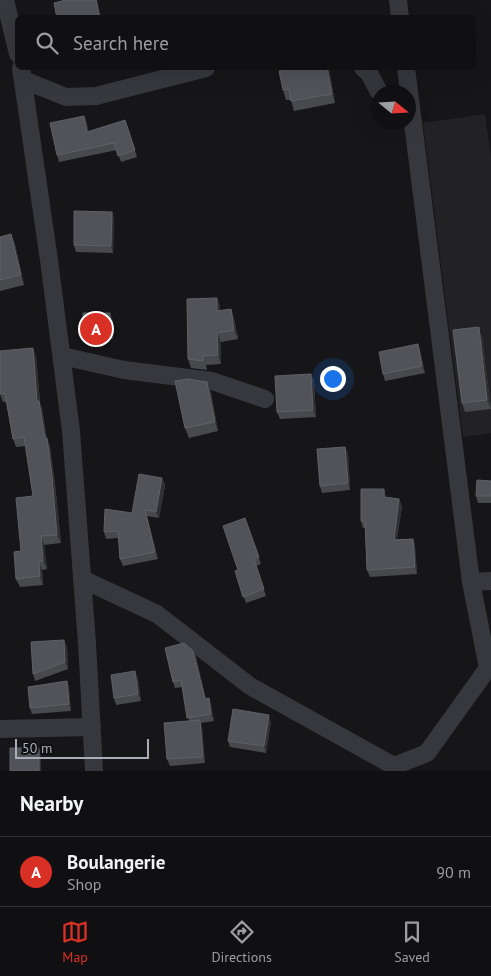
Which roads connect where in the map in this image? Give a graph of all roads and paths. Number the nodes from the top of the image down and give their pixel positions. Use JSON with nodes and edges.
{"nodes":[{"id":1,"x":5,"y":0,"type":"edge"},
{"id":2,"x":398,"y":0,"type":"edge"},
{"id":3,"x":400,"y":15,"type":"edge"},
{"id":4,"x":15,"y":42,"type":"edge"},
{"id":5,"x":198,"y":70,"type":"edge"},
{"id":6,"x":365,"y":70,"type":"edge"},
{"id":7,"x":406,"y":70,"type":"edge"},
{"id":8,"x":22,"y":74,"type":"edge"},
{"id":9,"x":375,"y":85,"type":"edge"},
{"id":10,"x":405,"y":130,"type":"edge"},
{"id":11,"x":416,"y":144,"type":"junction"},
{"id":12,"x":62,"y":356,"type":"junction"},
{"id":13,"x":265,"y":400,"type":"dead end"},
{"id":14,"x":82,"y":579,"type":"junction"},
{"id":15,"x":491,"y":581,"type":"edge"},
{"id":16,"x":471,"y":582,"type":"junction"},
{"id":17,"x":490,"y":671,"type":"edge"},
{"id":18,"x":92,"y":727,"type":"junction"},
{"id":19,"x":0,"y":729,"type":"edge"},
{"id":20,"x":398,"y":768,"type":"edge"},
{"id":21,"x":94,"y":771,"type":"edge"}],
"edges":[{"from":1,"to":4,"type":"street"},
{"from":2,"to":3,"type":"street"},
{"from":5,"to":8,"type":"street"},
{"from":6,"to":9,"type":"street"},
{"from":7,"to":11,"type":"street"},
{"from":8,"to":12,"type":"street"},
{"from":10,"to":11,"type":"street"},
{"from":11,"to":16,"type":"street"},
{"from":12,"to":13,"type":"street"},
{"from":12,"to":14,"type":"street"},
{"from":14,"to":18,"type":"street"},
{"from":14,"to":20,"type":"street"},
{"from":15,"to":16,"type":"street"},
{"from":16,"to":17,"type":"street"},
{"from":17,"to":20,"type":"street"},
{"from":18,"to":19,"type":"street"},
{"from":18,"to":21,"type":"street"}]}
